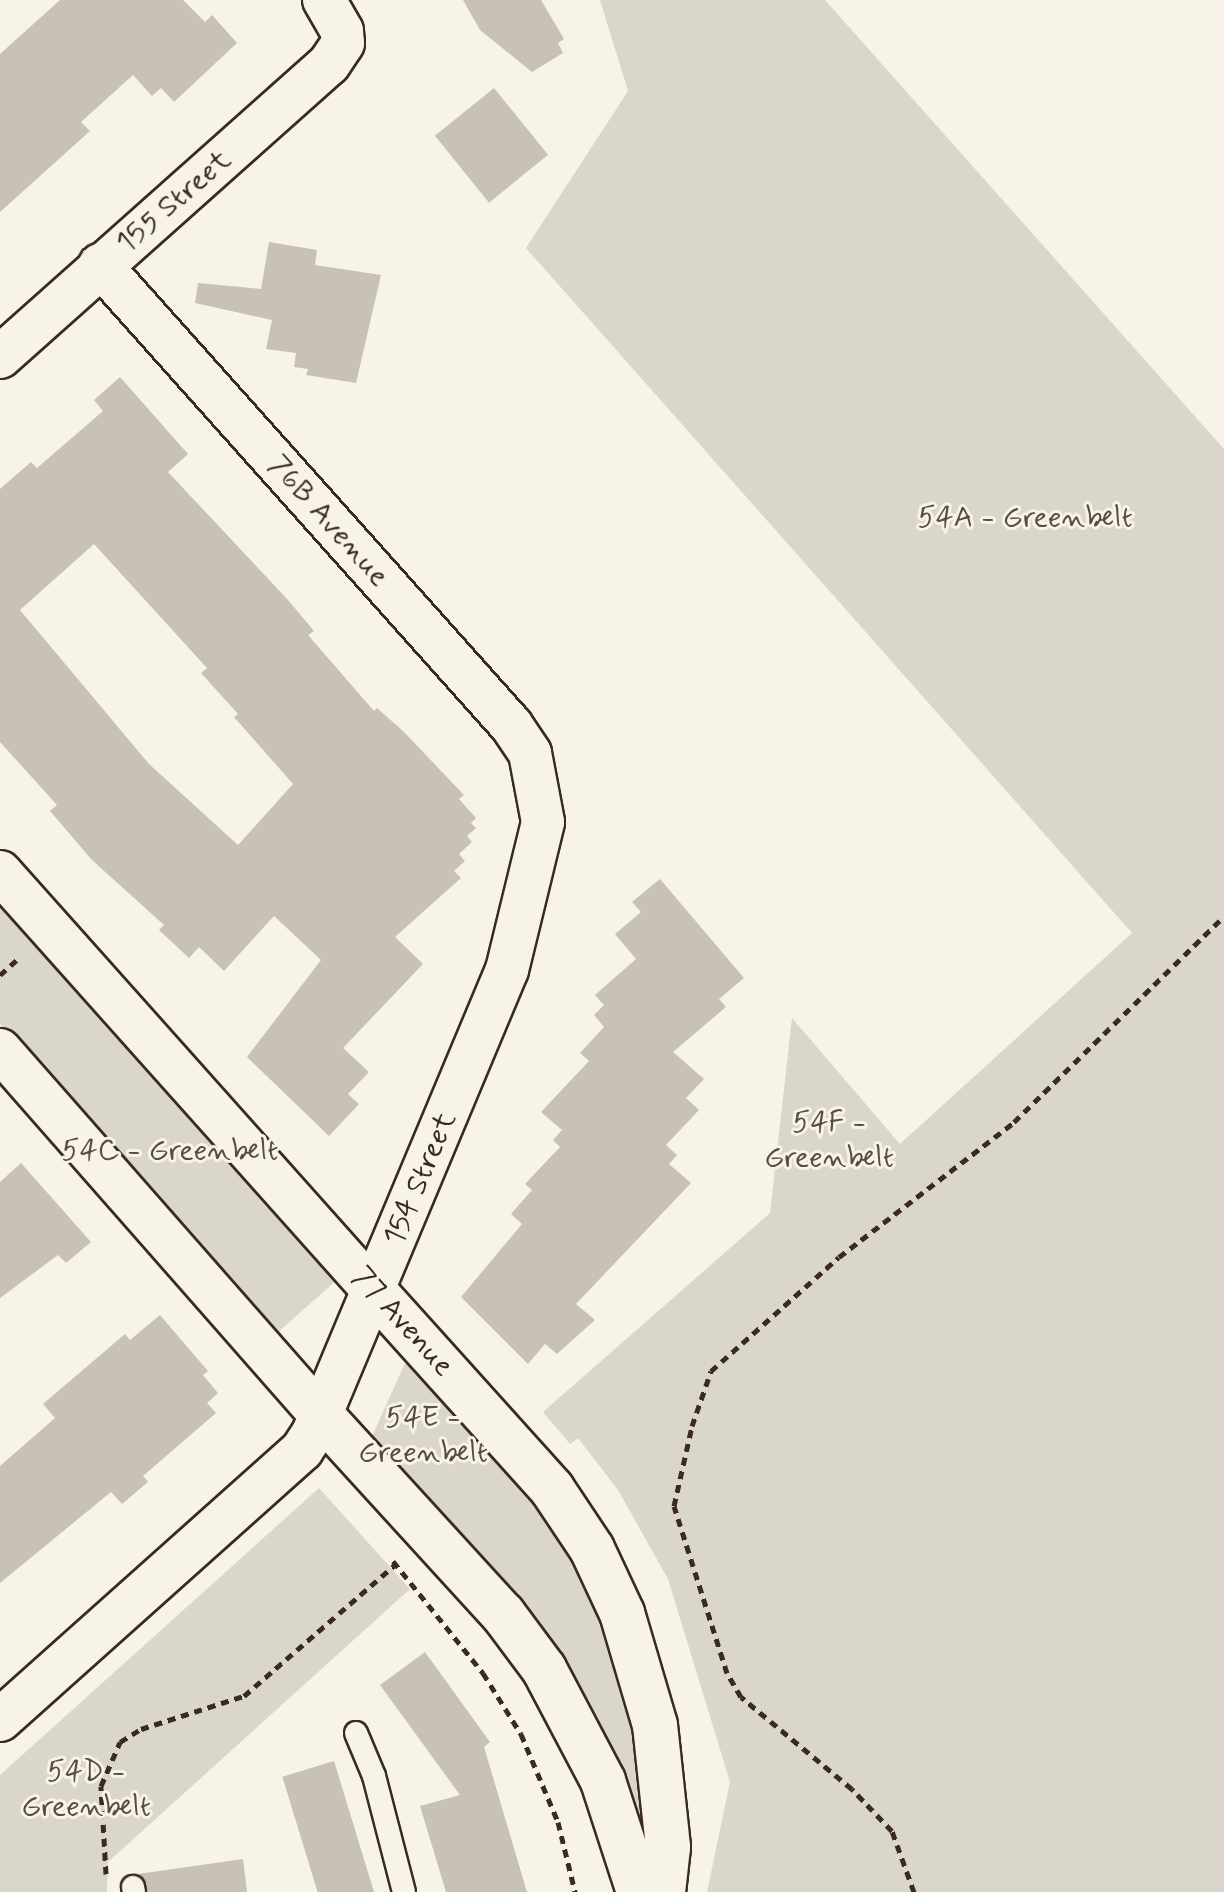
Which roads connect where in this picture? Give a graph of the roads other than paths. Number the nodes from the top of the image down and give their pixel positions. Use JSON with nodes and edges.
{"nodes":[{"id":1,"x":324,"y":0,"type":"edge"},
{"id":2,"x":100,"y":265,"type":"junction"},
{"id":3,"x":0,"y":357,"type":"edge"},
{"id":4,"x":539,"y":787,"type":"joint"},
{"id":5,"x":0,"y":872,"type":"edge"},
{"id":6,"x":0,"y":1050,"type":"edge"},
{"id":7,"x":373,"y":1290,"type":"junction"},
{"id":8,"x":321,"y":1415,"type":"junction"},
{"id":9,"x":0,"y":1720,"type":"edge"},
{"id":10,"x":356,"y":1733,"type":"dead end"},
{"id":11,"x":404,"y":1892,"type":"edge"},
{"id":12,"x":639,"y":1892,"type":"edge"},
{"id":13,"x":663,"y":1892,"type":"edge"}],
"edges":[{"from":1,"to":2,"type":"street","name":"155 Street"},
{"from":2,"to":3,"type":"street","name":"155 Street"},
{"from":2,"to":4,"type":"street","name":"76B Avenue"},
{"from":4,"to":7,"type":"street","name":"154 Street"},
{"from":5,"to":7,"type":"street","name":"77 Avenue"},
{"from":6,"to":8,"type":"street"},
{"from":7,"to":8,"type":"street","name":"154 Street"},
{"from":7,"to":13,"type":"street","name":"77 Avenue"},
{"from":8,"to":9,"type":"street","name":"154 Street"},
{"from":8,"to":12,"type":"street"},
{"from":10,"to":11,"type":"lane"}]}
